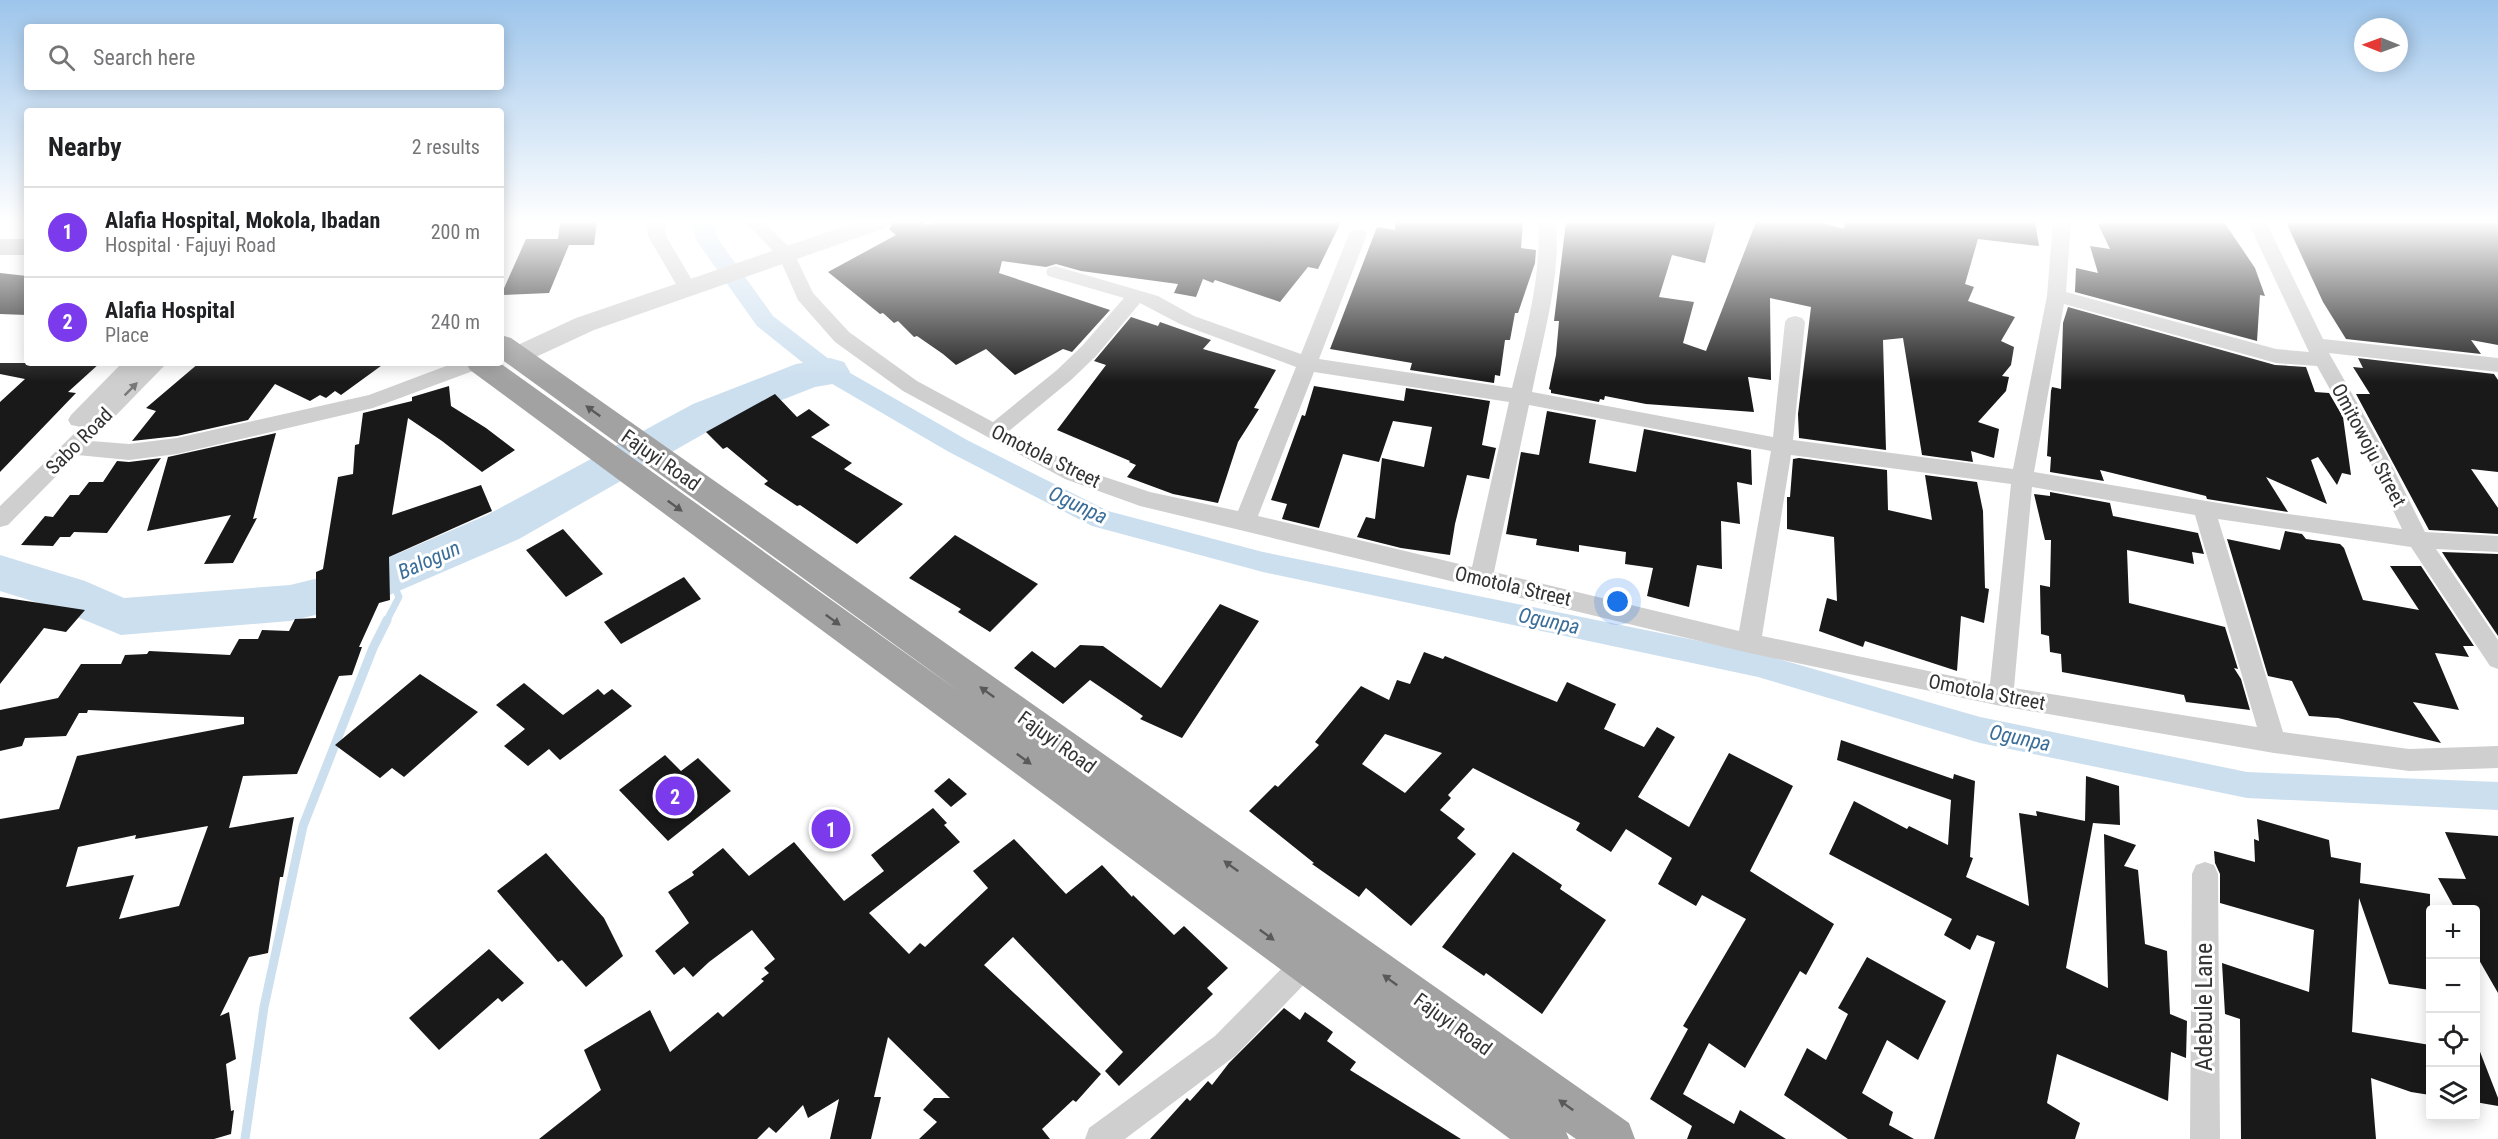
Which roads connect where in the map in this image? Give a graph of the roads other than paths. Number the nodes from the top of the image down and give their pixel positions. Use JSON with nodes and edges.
{"nodes":[{"id":1,"x":691,"y":275,"type":"edge"},
{"id":2,"x":720,"y":275,"type":"edge"},
{"id":3,"x":796,"y":275,"type":"edge"},
{"id":4,"x":1066,"y":275,"type":"edge"},
{"id":5,"x":1342,"y":275,"type":"edge"},
{"id":6,"x":1545,"y":275,"type":"edge"},
{"id":7,"x":2057,"y":275,"type":"edge"},
{"id":8,"x":2282,"y":275,"type":"edge"},
{"id":9,"x":698,"y":283,"type":"junction"},
{"id":10,"x":1137,"y":295,"type":"junction"},
{"id":11,"x":2056,"y":296,"type":"junction"},
{"id":12,"x":1795,"y":322,"type":"dead end"},
{"id":13,"x":508,"y":351,"type":"edge"},
{"id":14,"x":2319,"y":352,"type":"junction"},
{"id":15,"x":1308,"y":364,"type":"junction"},
{"id":16,"x":2498,"y":365,"type":"edge"},
{"id":17,"x":131,"y":366,"type":"edge"},
{"id":18,"x":154,"y":366,"type":"edge"},
{"id":19,"x":466,"y":366,"type":"edge"},
{"id":20,"x":485,"y":366,"type":"edge"},
{"id":21,"x":1522,"y":397,"type":"junction"},
{"id":22,"x":994,"y":432,"type":"junction"},
{"id":23,"x":1782,"y":446,"type":"junction"},
{"id":24,"x":73,"y":447,"type":"junction"},
{"id":25,"x":630,"y":455,"type":"junction"},
{"id":26,"x":2022,"y":478,"type":"junction"},
{"id":27,"x":0,"y":500,"type":"edge"},
{"id":28,"x":2204,"y":508,"type":"junction"},
{"id":29,"x":0,"y":519,"type":"edge"},
{"id":30,"x":1245,"y":521,"type":"junction"},
{"id":31,"x":2418,"y":540,"type":"junction"},
{"id":32,"x":2498,"y":544,"type":"edge"},
{"id":33,"x":1481,"y":578,"type":"junction"},
{"id":34,"x":1749,"y":643,"type":"junction"},
{"id":35,"x":2498,"y":659,"type":"edge"},
{"id":36,"x":2001,"y":696,"type":"junction"},
{"id":37,"x":2274,"y":742,"type":"junction"},
{"id":38,"x":2498,"y":757,"type":"edge"},
{"id":39,"x":2205,"y":874,"type":"dead end"},
{"id":40,"x":1306,"y":963,"type":"junction"},
{"id":41,"x":1100,"y":1139,"type":"edge"},
{"id":42,"x":1547,"y":1139,"type":"edge"},
{"id":43,"x":1613,"y":1139,"type":"edge"},
{"id":44,"x":2205,"y":1139,"type":"edge"}],
"edges":[{"from":1,"to":9,"type":"street"},
{"from":2,"to":9,"type":"street"},
{"from":3,"to":22,"type":"street","name":"Omotola Street"},
{"from":4,"to":10,"type":"street"},
{"from":5,"to":15,"type":"street"},
{"from":6,"to":21,"type":"street"},
{"from":7,"to":11,"type":"street"},
{"from":8,"to":14,"type":"street","name":"Omitowoju Street"},
{"from":9,"to":13,"type":"street"},
{"from":10,"to":15,"type":"street"},
{"from":10,"to":22,"type":"street"},
{"from":11,"to":14,"type":"street"},
{"from":11,"to":26,"type":"street"},
{"from":12,"to":23,"type":"street"},
{"from":25,"to":13,"type":"highway","name":"Fajuyi Road","one_way":true},
{"from":14,"to":16,"type":"street"},
{"from":14,"to":31,"type":"street","name":"Omitowoju Street"},
{"from":15,"to":21,"type":"street"},
{"from":15,"to":30,"type":"street"},
{"from":17,"to":27,"type":"street","name":"Sabo Road"},
{"from":24,"to":18,"type":"street","name":"Sabo Road","one_way":true},
{"from":19,"to":24,"type":"street"},
{"from":20,"to":25,"type":"highway","name":"Fajuyi Road"},
{"from":21,"to":23,"type":"street"},
{"from":21,"to":33,"type":"street"},
{"from":22,"to":30,"type":"street","name":"Omotola Street"},
{"from":23,"to":26,"type":"street"},
{"from":23,"to":34,"type":"street"},
{"from":24,"to":29,"type":"street","name":"Sabo Road"},
{"from":25,"to":40,"type":"highway","name":"Fajuyi Road","one_way":true},
{"from":43,"to":25,"type":"highway","name":"Fajuyi Road","one_way":true},
{"from":26,"to":28,"type":"street"},
{"from":26,"to":36,"type":"street"},
{"from":28,"to":31,"type":"street"},
{"from":28,"to":37,"type":"street"},
{"from":30,"to":33,"type":"street","name":"Omotola Street"},
{"from":31,"to":32,"type":"street"},
{"from":31,"to":35,"type":"street","name":"Omitowoju Street"},
{"from":33,"to":34,"type":"street","name":"Omotola Street"},
{"from":34,"to":36,"type":"street","name":"Omotola Street"},
{"from":36,"to":37,"type":"street","name":"Omotola Street"},
{"from":37,"to":38,"type":"street","name":"Omotola Street"},
{"from":39,"to":44,"type":"street","name":"Adebule Lane"},
{"from":40,"to":41,"type":"street"},
{"from":40,"to":42,"type":"highway","name":"Fajuyi Road"}]}
